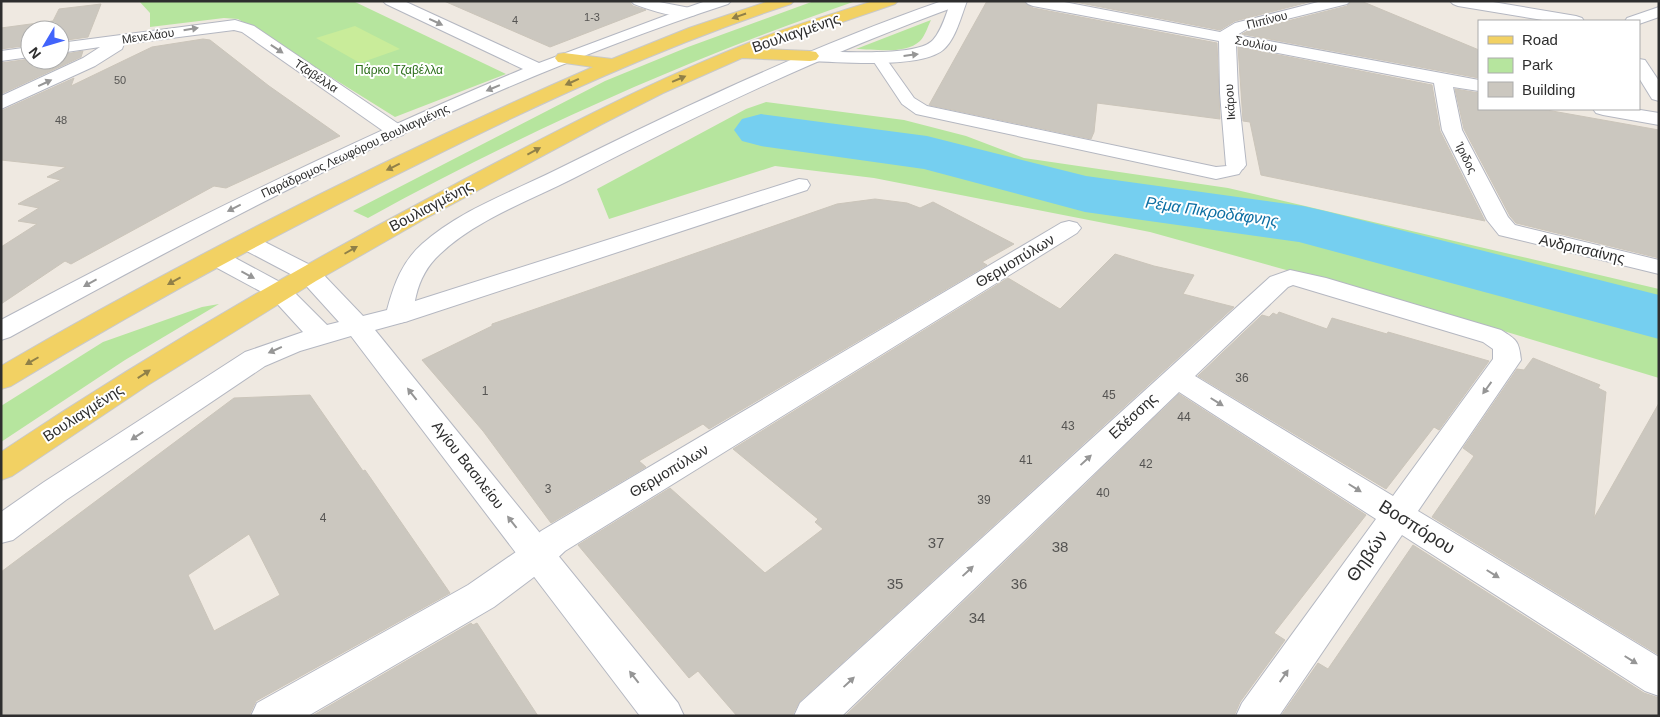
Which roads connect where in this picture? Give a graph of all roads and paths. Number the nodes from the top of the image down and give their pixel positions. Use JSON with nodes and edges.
{"nodes":[{"id":1,"x":391,"y":1,"type":"edge"},
{"id":2,"x":639,"y":1,"type":"edge"},
{"id":3,"x":723,"y":1,"type":"edge"},
{"id":4,"x":786,"y":1,"type":"edge"},
{"id":5,"x":890,"y":1,"type":"edge"},
{"id":6,"x":959,"y":1,"type":"edge"},
{"id":7,"x":1032,"y":1,"type":"edge"},
{"id":8,"x":1342,"y":1,"type":"edge"},
{"id":9,"x":1458,"y":1,"type":"edge"},
{"id":10,"x":1516,"y":1,"type":"edge"},
{"id":11,"x":1655,"y":1,"type":"edge"},
{"id":12,"x":1659,"y":3,"type":"edge"},
{"id":13,"x":685,"y":6,"type":"edge"},
{"id":14,"x":1659,"y":12,"type":"edge"},
{"id":15,"x":1536,"y":15,"type":"junction"},
{"id":16,"x":1569,"y":20,"type":"edge"},
{"id":17,"x":1636,"y":20,"type":"edge"},
{"id":18,"x":235,"y":25,"type":"joint"},
{"id":19,"x":126,"y":39,"type":"junction"},
{"id":20,"x":1227,"y":39,"type":"junction"},
{"id":21,"x":70,"y":47,"type":"edge"},
{"id":22,"x":20,"y":53,"type":"edge"},
{"id":23,"x":739,"y":53,"type":"junction"},
{"id":24,"x":1,"y":56,"type":"edge"},
{"id":25,"x":810,"y":56,"type":"junction"},
{"id":26,"x":878,"y":56,"type":"junction"},
{"id":27,"x":564,"y":58,"type":"junction"},
{"id":28,"x":612,"y":64,"type":"junction"},
{"id":29,"x":1640,"y":66,"type":"edge"},
{"id":30,"x":538,"y":69,"type":"junction"},
{"id":31,"x":1443,"y":80,"type":"junction"},
{"id":32,"x":1478,"y":86,"type":"edge"},
{"id":33,"x":1659,"y":95,"type":"edge"},
{"id":34,"x":1,"y":104,"type":"edge"},
{"id":35,"x":1609,"y":110,"type":"edge"},
{"id":36,"x":1659,"y":119,"type":"edge"},
{"id":37,"x":396,"y":131,"type":"junction"},
{"id":38,"x":1236,"y":165,"type":"joint"},
{"id":39,"x":799,"y":185,"type":"dead end"},
{"id":40,"x":1069,"y":228,"type":"dead end"},
{"id":41,"x":1506,"y":230,"type":"joint"},
{"id":42,"x":247,"y":242,"type":"junction"},
{"id":43,"x":217,"y":258,"type":"junction"},
{"id":44,"x":1659,"y":267,"type":"edge"},
{"id":45,"x":309,"y":274,"type":"junction"},
{"id":46,"x":280,"y":292,"type":"junction"},
{"id":47,"x":399,"y":315,"type":"junction"},
{"id":48,"x":358,"y":326,"type":"junction"},
{"id":49,"x":1,"y":331,"type":"edge"},
{"id":50,"x":321,"y":335,"type":"junction"},
{"id":51,"x":1506,"y":345,"type":"joint"},
{"id":52,"x":1175,"y":377,"type":"junction"},
{"id":53,"x":1,"y":379,"type":"edge"},
{"id":54,"x":1,"y":468,"type":"edge"},
{"id":55,"x":1396,"y":514,"type":"junction"},
{"id":56,"x":1,"y":530,"type":"edge"},
{"id":57,"x":538,"y":555,"type":"junction"},
{"id":58,"x":1659,"y":678,"type":"edge"},
{"id":59,"x":271,"y":716,"type":"edge"},
{"id":60,"x":664,"y":716,"type":"edge"},
{"id":61,"x":814,"y":716,"type":"edge"},
{"id":62,"x":1256,"y":716,"type":"edge"}],
"edges":[{"from":1,"to":30,"type":"street","one_way":true},
{"from":2,"to":13,"type":"street"},
{"from":3,"to":13,"type":"street","name":"Παράδρομος Λεωφόρου Βουλιαγμένης"},
{"from":4,"to":28,"type":"main road","one_way":true},
{"from":5,"to":23,"type":"main road","name":"Βουλιαγμένης"},
{"from":6,"to":25,"type":"street"},
{"from":26,"to":6,"type":"street","one_way":true},
{"from":7,"to":20,"type":"street","name":"Σουλίου"},
{"from":8,"to":20,"type":"street","name":"Πιπίνου"},
{"from":9,"to":15,"type":"street"},
{"from":10,"to":15,"type":"street"},
{"from":11,"to":12,"type":"street"},
{"from":13,"to":27,"type":"street","name":"Παράδρομος Λεωφόρου Βουλιαγμένης"},
{"from":14,"to":17,"type":"street"},
{"from":15,"to":16,"type":"street"},
{"from":19,"to":18,"type":"street","name":"Μενελάου","one_way":true},
{"from":18,"to":37,"type":"street","name":"Τζαβέλλα","one_way":true},
{"from":19,"to":21,"type":"street","name":"Μενελάου"},
{"from":34,"to":19,"type":"street","one_way":true},
{"from":20,"to":31,"type":"street","name":"Σουλίου"},
{"from":20,"to":38,"type":"street","name":"Ικάρου"},
{"from":22,"to":24,"type":"street"},
{"from":23,"to":25,"type":"main road"},
{"from":45,"to":23,"type":"main road","name":"Βουλιαγμένης","one_way":true},
{"from":25,"to":26,"type":"street"},
{"from":25,"to":47,"type":"street"},
{"from":26,"to":38,"type":"lane"},
{"from":27,"to":28,"type":"main road"},
{"from":27,"to":30,"type":"street","name":"Παράδρομος Λεωφόρου Βουλιαγμένης"},
{"from":28,"to":42,"type":"main road","one_way":true},
{"from":29,"to":33,"type":"street"},
{"from":30,"to":37,"type":"street","name":"Παράδρομος Λεωφόρου Βουλιαγμένης","one_way":true},
{"from":31,"to":32,"type":"street","name":"Σουλίου"},
{"from":31,"to":41,"type":"street","name":"Ίριδος"},
{"from":35,"to":36,"type":"street"},
{"from":37,"to":49,"type":"street","name":"Παράδρομος Λεωφόρου Βουλιαγμένης","one_way":true},
{"from":39,"to":47,"type":"street"},
{"from":40,"to":57,"type":"street","name":"Θερμοπύλων"},
{"from":41,"to":44,"type":"street","name":"Ανδριτσαίνης"},
{"from":42,"to":43,"type":"main road"},
{"from":42,"to":45,"type":"street","name":"Αγίου Βασιλείου"},
{"from":43,"to":46,"type":"street","one_way":true},
{"from":43,"to":53,"type":"main road","one_way":true},
{"from":45,"to":46,"type":"main road","name":"Βουλιαγμένης"},
{"from":45,"to":48,"type":"street","name":"Αγίου Βασιλείου"},
{"from":46,"to":50,"type":"street"},
{"from":54,"to":46,"type":"main road","name":"Βουλιαγμένης","one_way":true},
{"from":47,"to":48,"type":"street"},
{"from":48,"to":50,"type":"street"},
{"from":57,"to":48,"type":"street","name":"Αγίου Βασιλείου","one_way":true},
{"from":50,"to":56,"type":"street","one_way":true},
{"from":51,"to":52,"type":"street","name":"Εδέσσης"},
{"from":51,"to":55,"type":"street","name":"Θηβών","one_way":true},
{"from":52,"to":55,"type":"street","name":"Βοσπόρου","one_way":true},
{"from":61,"to":52,"type":"street","name":"Εδέσσης","one_way":true},
{"from":55,"to":58,"type":"street","name":"Βοσπόρου","one_way":true},
{"from":62,"to":55,"type":"street","name":"Θηβών","one_way":true},
{"from":57,"to":59,"type":"street","name":"Θερμοπύλων"},
{"from":60,"to":57,"type":"street","name":"Αγίου Βασιλείου","one_way":true}]}
